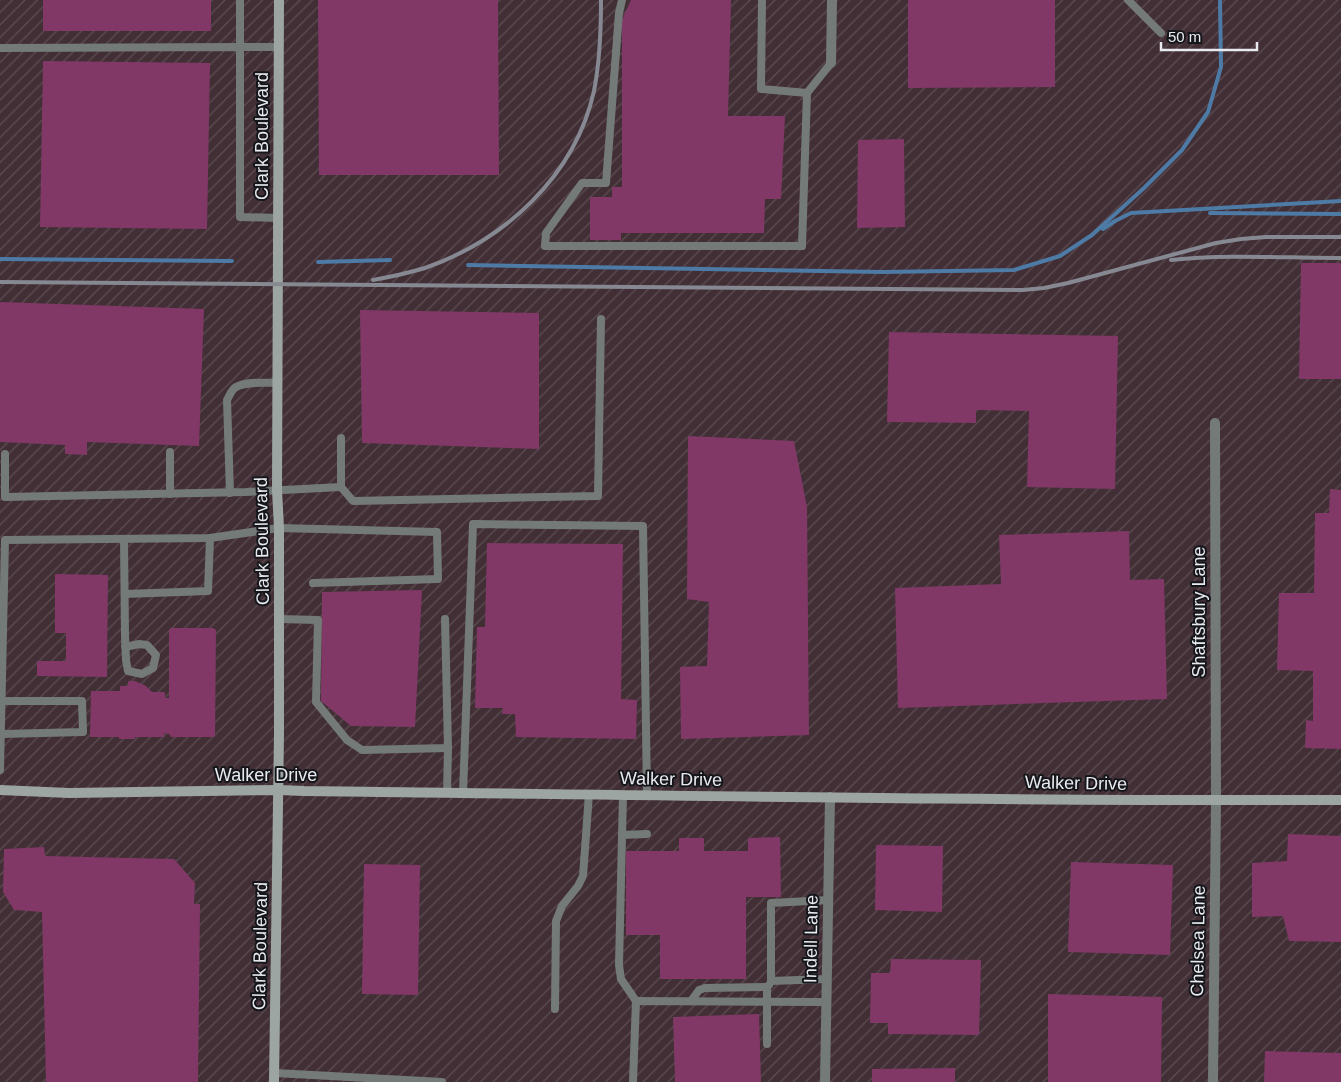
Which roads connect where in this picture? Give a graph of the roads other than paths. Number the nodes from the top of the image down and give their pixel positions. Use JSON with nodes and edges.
{"nodes":[{"id":1,"x":240,"y":0,"type":"edge"},
{"id":2,"x":279,"y":0,"type":"edge"},
{"id":3,"x":622,"y":0,"type":"edge"},
{"id":4,"x":762,"y":0,"type":"edge"},
{"id":5,"x":832,"y":0,"type":"edge"},
{"id":6,"x":1128,"y":0,"type":"edge"},
{"id":7,"x":1161,"y":33,"type":"dead end"},
{"id":8,"x":240,"y":47,"type":"junction"},
{"id":9,"x":279,"y":47,"type":"junction"},
{"id":10,"x":0,"y":48,"type":"edge"},
{"id":11,"x":831,"y":63,"type":"joint"},
{"id":12,"x":807,"y":93,"type":"junction"},
{"id":13,"x":278,"y":218,"type":"junction"},
{"id":14,"x":601,"y":319,"type":"dead end"},
{"id":15,"x":278,"y":383,"type":"junction"},
{"id":16,"x":1215,"y":423,"type":"dead end"},
{"id":17,"x":341,"y":438,"type":"dead end"},
{"id":18,"x":170,"y":452,"type":"dead end"},
{"id":19,"x":5,"y":454,"type":"dead end"},
{"id":20,"x":341,"y":487,"type":"junction"},
{"id":21,"x":277,"y":490,"type":"junction"},
{"id":22,"x":230,"y":492,"type":"junction"},
{"id":23,"x":170,"y":494,"type":"junction"},
{"id":24,"x":278,"y":528,"type":"junction"},
{"id":25,"x":210,"y":538,"type":"junction"},
{"id":26,"x":124,"y":539,"type":"junction"},
{"id":27,"x":314,"y":583,"type":"dead end"},
{"id":28,"x":124,"y":594,"type":"junction"},
{"id":29,"x":279,"y":619,"type":"junction"},
{"id":30,"x":445,"y":619,"type":"dead end"},
{"id":31,"x":125,"y":646,"type":"junction"},
{"id":32,"x":2,"y":701,"type":"junction"},
{"id":33,"x":2,"y":734,"type":"junction"},
{"id":34,"x":448,"y":748,"type":"junction"},
{"id":35,"x":0,"y":770,"type":"edge"},
{"id":36,"x":0,"y":790,"type":"edge"},
{"id":37,"x":279,"y":790,"type":"junction"},
{"id":38,"x":447,"y":793,"type":"junction"},
{"id":39,"x":463,"y":793,"type":"junction"},
{"id":40,"x":589,"y":794,"type":"junction"},
{"id":41,"x":623,"y":795,"type":"junction"},
{"id":42,"x":647,"y":795,"type":"junction"},
{"id":43,"x":830,"y":797,"type":"junction"},
{"id":44,"x":1216,"y":800,"type":"junction"},
{"id":45,"x":1341,"y":800,"type":"edge"},
{"id":46,"x":647,"y":834,"type":"dead end"},
{"id":47,"x":622,"y":835,"type":"junction"},
{"id":48,"x":828,"y":900,"type":"junction"},
{"id":49,"x":826,"y":979,"type":"junction"},
{"id":50,"x":769,"y":984,"type":"junction"},
{"id":51,"x":636,"y":1001,"type":"junction"},
{"id":52,"x":691,"y":1001,"type":"junction"},
{"id":53,"x":766,"y":1002,"type":"junction"},
{"id":54,"x":826,"y":1002,"type":"junction"},
{"id":55,"x":555,"y":1009,"type":"dead end"},
{"id":56,"x":766,"y":1044,"type":"dead end"},
{"id":57,"x":274,"y":1078,"type":"edge"},
{"id":58,"x":442,"y":1082,"type":"edge"},
{"id":59,"x":633,"y":1082,"type":"edge"},
{"id":60,"x":825,"y":1082,"type":"edge"},
{"id":61,"x":1213,"y":1082,"type":"edge"}],
"edges":[{"from":1,"to":8,"type":"lane"},
{"from":2,"to":9,"type":"street","name":"Clark Boulevard"},
{"from":3,"to":12,"type":"lane"},
{"from":4,"to":12,"type":"lane"},
{"from":5,"to":11,"type":"street"},
{"from":6,"to":7,"type":"lane"},
{"from":8,"to":9,"type":"lane"},
{"from":8,"to":10,"type":"lane"},
{"from":8,"to":13,"type":"lane"},
{"from":9,"to":13,"type":"street","name":"Clark Boulevard"},
{"from":11,"to":12,"type":"lane"},
{"from":13,"to":15,"type":"street","name":"Clark Boulevard"},
{"from":14,"to":20,"type":"lane"},
{"from":15,"to":21,"type":"street","name":"Clark Boulevard"},
{"from":15,"to":22,"type":"lane"},
{"from":16,"to":44,"type":"street","name":"Shaftsbury Lane"},
{"from":17,"to":20,"type":"lane"},
{"from":18,"to":23,"type":"lane"},
{"from":19,"to":23,"type":"lane"},
{"from":20,"to":21,"type":"lane"},
{"from":21,"to":22,"type":"lane"},
{"from":21,"to":24,"type":"street","name":"Clark Boulevard"},
{"from":22,"to":23,"type":"lane"},
{"from":24,"to":25,"type":"lane"},
{"from":24,"to":27,"type":"lane"},
{"from":24,"to":29,"type":"street","name":"Clark Boulevard"},
{"from":25,"to":26,"type":"lane"},
{"from":25,"to":28,"type":"lane"},
{"from":26,"to":28,"type":"lane"},
{"from":26,"to":32,"type":"lane"},
{"from":28,"to":31,"type":"lane"},
{"from":29,"to":34,"type":"lane"},
{"from":29,"to":37,"type":"street","name":"Clark Boulevard"},
{"from":30,"to":34,"type":"lane"},
{"from":31,"to":31,"type":"lane"},
{"from":32,"to":33,"type":"lane"},
{"from":32,"to":33,"type":"lane"},
{"from":33,"to":35,"type":"lane"},
{"from":34,"to":38,"type":"lane"},
{"from":36,"to":37,"type":"street","name":"Walker Drive"},
{"from":37,"to":38,"type":"street","name":"Walker Drive"},
{"from":37,"to":57,"type":"street","name":"Clark Boulevard"},
{"from":38,"to":39,"type":"street","name":"Walker Drive"},
{"from":39,"to":40,"type":"street","name":"Walker Drive"},
{"from":39,"to":42,"type":"lane"},
{"from":40,"to":41,"type":"street","name":"Walker Drive"},
{"from":40,"to":55,"type":"lane"},
{"from":41,"to":42,"type":"street","name":"Walker Drive"},
{"from":41,"to":47,"type":"lane"},
{"from":42,"to":43,"type":"street","name":"Walker Drive"},
{"from":43,"to":44,"type":"street","name":"Walker Drive"},
{"from":43,"to":48,"type":"street","name":"Indell Lane"},
{"from":44,"to":45,"type":"street","name":"Walker Drive"},
{"from":44,"to":61,"type":"street","name":"Chelsea Lane"},
{"from":46,"to":47,"type":"lane"},
{"from":47,"to":51,"type":"lane"},
{"from":48,"to":49,"type":"street","name":"Indell Lane"},
{"from":48,"to":50,"type":"lane"},
{"from":49,"to":50,"type":"lane"},
{"from":49,"to":54,"type":"street","name":"Indell Lane"},
{"from":50,"to":52,"type":"lane"},
{"from":50,"to":53,"type":"lane"},
{"from":51,"to":52,"type":"lane"},
{"from":51,"to":59,"type":"lane"},
{"from":52,"to":53,"type":"lane"},
{"from":53,"to":54,"type":"lane"},
{"from":53,"to":56,"type":"lane"},
{"from":54,"to":60,"type":"street","name":"Indell Lane"},
{"from":57,"to":58,"type":"lane"}]}
